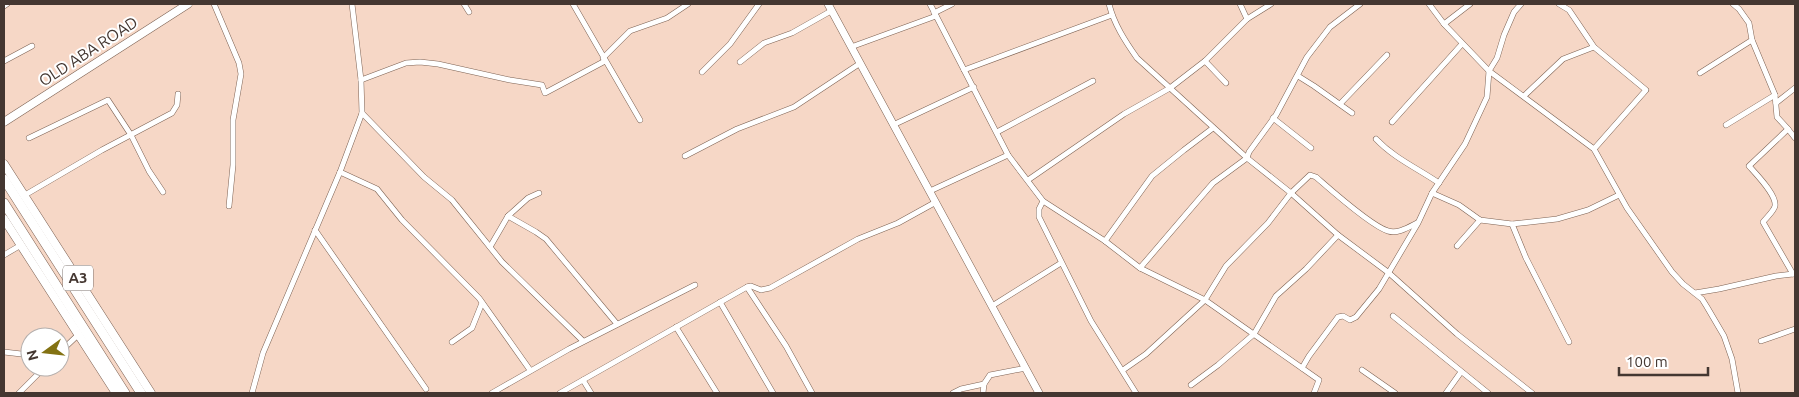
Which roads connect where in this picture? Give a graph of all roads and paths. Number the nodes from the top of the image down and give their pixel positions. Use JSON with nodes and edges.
{"nodes":[{"id":1,"x":7,"y":4,"type":"edge"},
{"id":2,"x":188,"y":4,"type":"edge"},
{"id":3,"x":214,"y":4,"type":"edge"},
{"id":4,"x":352,"y":4,"type":"edge"},
{"id":5,"x":464,"y":4,"type":"edge"},
{"id":6,"x":573,"y":4,"type":"edge"},
{"id":7,"x":688,"y":4,"type":"edge"},
{"id":8,"x":759,"y":4,"type":"edge"},
{"id":9,"x":930,"y":4,"type":"edge"},
{"id":10,"x":952,"y":4,"type":"edge"},
{"id":11,"x":1109,"y":4,"type":"edge"},
{"id":12,"x":1240,"y":4,"type":"edge"},
{"id":13,"x":1271,"y":4,"type":"edge"},
{"id":14,"x":1360,"y":4,"type":"edge"},
{"id":15,"x":1428,"y":4,"type":"edge"},
{"id":16,"x":1470,"y":4,"type":"edge"},
{"id":17,"x":1521,"y":4,"type":"edge"},
{"id":18,"x":1560,"y":4,"type":"edge"},
{"id":19,"x":1733,"y":4,"type":"edge"},
{"id":20,"x":4,"y":6,"type":"edge"},
{"id":21,"x":829,"y":7,"type":"edge"},
{"id":22,"x":469,"y":12,"type":"dead end"},
{"id":23,"x":935,"y":14,"type":"junction"},
{"id":24,"x":1112,"y":15,"type":"junction"},
{"id":25,"x":1247,"y":18,"type":"junction"},
{"id":26,"x":1444,"y":24,"type":"junction"},
{"id":27,"x":1752,"y":40,"type":"junction"},
{"id":28,"x":1462,"y":44,"type":"junction"},
{"id":29,"x":32,"y":46,"type":"dead end"},
{"id":30,"x":851,"y":47,"type":"junction"},
{"id":31,"x":1594,"y":47,"type":"junction"},
{"id":32,"x":1387,"y":55,"type":"dead end"},
{"id":33,"x":604,"y":60,"type":"junction"},
{"id":34,"x":4,"y":61,"type":"edge"},
{"id":35,"x":1205,"y":61,"type":"junction"},
{"id":36,"x":740,"y":62,"type":"dead end"},
{"id":37,"x":859,"y":64,"type":"junction"},
{"id":38,"x":964,"y":70,"type":"junction"},
{"id":39,"x":1489,"y":71,"type":"junction"},
{"id":40,"x":702,"y":72,"type":"dead end"},
{"id":41,"x":1700,"y":73,"type":"dead end"},
{"id":42,"x":1298,"y":76,"type":"junction"},
{"id":43,"x":361,"y":80,"type":"junction"},
{"id":44,"x":1093,"y":81,"type":"dead end"},
{"id":45,"x":1226,"y":83,"type":"dead end"},
{"id":46,"x":974,"y":87,"type":"junction"},
{"id":47,"x":1170,"y":88,"type":"junction"},
{"id":48,"x":1795,"y":88,"type":"edge"},
{"id":49,"x":178,"y":94,"type":"dead end"},
{"id":50,"x":1775,"y":95,"type":"junction"},
{"id":51,"x":1524,"y":96,"type":"junction"},
{"id":52,"x":1776,"y":103,"type":"junction"},
{"id":53,"x":1340,"y":104,"type":"junction"},
{"id":54,"x":362,"y":113,"type":"junction"},
{"id":55,"x":1352,"y":113,"type":"dead end"},
{"id":56,"x":1273,"y":118,"type":"junction"},
{"id":57,"x":5,"y":120,"type":"edge"},
{"id":58,"x":640,"y":120,"type":"dead end"},
{"id":59,"x":1392,"y":122,"type":"dead end"},
{"id":60,"x":893,"y":124,"type":"junction"},
{"id":61,"x":1726,"y":125,"type":"dead end"},
{"id":62,"x":1213,"y":128,"type":"junction"},
{"id":63,"x":4,"y":129,"type":"edge"},
{"id":64,"x":1788,"y":129,"type":"junction"},
{"id":65,"x":996,"y":132,"type":"junction"},
{"id":66,"x":131,"y":135,"type":"junction"},
{"id":67,"x":29,"y":138,"type":"dead end"},
{"id":68,"x":1795,"y":138,"type":"edge"},
{"id":69,"x":1376,"y":139,"type":"dead end"},
{"id":70,"x":1311,"y":148,"type":"dead end"},
{"id":71,"x":1594,"y":149,"type":"junction"},
{"id":72,"x":1008,"y":155,"type":"junction"},
{"id":73,"x":685,"y":156,"type":"dead end"},
{"id":74,"x":1247,"y":158,"type":"junction"},
{"id":75,"x":4,"y":164,"type":"edge"},
{"id":76,"x":340,"y":172,"type":"junction"},
{"id":77,"x":4,"y":179,"type":"edge"},
{"id":78,"x":1028,"y":180,"type":"junction"},
{"id":79,"x":1439,"y":183,"type":"junction"},
{"id":80,"x":930,"y":190,"type":"junction"},
{"id":81,"x":163,"y":192,"type":"dead end"},
{"id":82,"x":539,"y":193,"type":"dead end"},
{"id":83,"x":1291,"y":193,"type":"junction"},
{"id":84,"x":1432,"y":193,"type":"junction"},
{"id":85,"x":25,"y":195,"type":"junction"},
{"id":86,"x":1619,"y":195,"type":"junction"},
{"id":87,"x":1043,"y":201,"type":"junction"},
{"id":88,"x":936,"y":202,"type":"junction"},
{"id":89,"x":4,"y":203,"type":"edge"},
{"id":90,"x":229,"y":206,"type":"dead end"},
{"id":91,"x":508,"y":216,"type":"junction"},
{"id":92,"x":4,"y":219,"type":"edge"},
{"id":93,"x":1480,"y":220,"type":"junction"},
{"id":94,"x":1418,"y":223,"type":"junction"},
{"id":95,"x":1512,"y":224,"type":"junction"},
{"id":96,"x":315,"y":230,"type":"junction"},
{"id":97,"x":1338,"y":235,"type":"junction"},
{"id":98,"x":1105,"y":241,"type":"junction"},
{"id":99,"x":21,"y":245,"type":"junction"},
{"id":100,"x":1457,"y":246,"type":"dead end"},
{"id":101,"x":490,"y":247,"type":"junction"},
{"id":102,"x":4,"y":254,"type":"edge"},
{"id":103,"x":1061,"y":263,"type":"junction"},
{"id":104,"x":1140,"y":268,"type":"junction"},
{"id":105,"x":1389,"y":273,"type":"junction"},
{"id":106,"x":1794,"y":275,"type":"edge"},
{"id":107,"x":696,"y":285,"type":"dead end"},
{"id":108,"x":747,"y":287,"type":"junction"},
{"id":109,"x":1695,"y":293,"type":"junction"},
{"id":110,"x":1206,"y":300,"type":"junction"},
{"id":111,"x":482,"y":302,"type":"junction"},
{"id":112,"x":720,"y":302,"type":"junction"},
{"id":113,"x":992,"y":306,"type":"junction"},
{"id":114,"x":1393,"y":316,"type":"dead end"},
{"id":115,"x":617,"y":324,"type":"junction"},
{"id":116,"x":676,"y":327,"type":"junction"},
{"id":117,"x":1795,"y":329,"type":"edge"},
{"id":118,"x":79,"y":334,"type":"junction"},
{"id":119,"x":1254,"y":334,"type":"junction"},
{"id":120,"x":583,"y":341,"type":"junction"},
{"id":121,"x":1761,"y":341,"type":"dead end"},
{"id":122,"x":452,"y":342,"type":"dead end"},
{"id":123,"x":1569,"y":342,"type":"dead end"},
{"id":124,"x":70,"y":343,"type":"edge"},
{"id":125,"x":4,"y":352,"type":"edge"},
{"id":126,"x":20,"y":354,"type":"edge"},
{"id":127,"x":1026,"y":368,"type":"junction"},
{"id":128,"x":1302,"y":368,"type":"junction"},
{"id":129,"x":530,"y":370,"type":"junction"},
{"id":130,"x":1123,"y":370,"type":"junction"},
{"id":131,"x":1362,"y":370,"type":"dead end"},
{"id":132,"x":1461,"y":372,"type":"junction"},
{"id":133,"x":35,"y":377,"type":"edge"},
{"id":134,"x":583,"y":380,"type":"junction"},
{"id":135,"x":984,"y":384,"type":"junction"},
{"id":136,"x":1191,"y":385,"type":"dead end"},
{"id":137,"x":426,"y":389,"type":"dead end"},
{"id":138,"x":19,"y":393,"type":"edge"},
{"id":139,"x":116,"y":393,"type":"edge"},
{"id":140,"x":125,"y":393,"type":"edge"},
{"id":141,"x":141,"y":393,"type":"edge"},
{"id":142,"x":151,"y":393,"type":"edge"},
{"id":143,"x":252,"y":393,"type":"edge"},
{"id":144,"x":492,"y":393,"type":"edge"},
{"id":145,"x":560,"y":393,"type":"edge"},
{"id":146,"x":591,"y":393,"type":"edge"},
{"id":147,"x":717,"y":393,"type":"edge"},
{"id":148,"x":773,"y":393,"type":"edge"},
{"id":149,"x":812,"y":393,"type":"edge"},
{"id":150,"x":953,"y":393,"type":"edge"},
{"id":151,"x":983,"y":393,"type":"edge"},
{"id":152,"x":1040,"y":393,"type":"edge"},
{"id":153,"x":1136,"y":393,"type":"edge"},
{"id":154,"x":1314,"y":393,"type":"edge"},
{"id":155,"x":1395,"y":393,"type":"edge"},
{"id":156,"x":1446,"y":393,"type":"edge"},
{"id":157,"x":1488,"y":393,"type":"edge"},
{"id":158,"x":1532,"y":393,"type":"edge"},
{"id":159,"x":1738,"y":393,"type":"edge"}],
"edges":[{"from":1,"to":20,"type":"street"},
{"from":2,"to":57,"type":"main road","name":"OLD ABA ROAD"},
{"from":3,"to":90,"type":"street"},
{"from":4,"to":43,"type":"street"},
{"from":5,"to":22,"type":"street"},
{"from":6,"to":33,"type":"street"},
{"from":7,"to":33,"type":"street"},
{"from":8,"to":40,"type":"street"},
{"from":9,"to":23,"type":"street"},
{"from":10,"to":23,"type":"street"},
{"from":11,"to":24,"type":"street"},
{"from":12,"to":25,"type":"street"},
{"from":13,"to":25,"type":"street"},
{"from":14,"to":42,"type":"street"},
{"from":15,"to":26,"type":"street"},
{"from":16,"to":26,"type":"street"},
{"from":17,"to":39,"type":"street"},
{"from":18,"to":31,"type":"street"},
{"from":19,"to":27,"type":"street"},
{"from":21,"to":30,"type":"street"},
{"from":21,"to":36,"type":"street"},
{"from":23,"to":30,"type":"street"},
{"from":23,"to":38,"type":"street"},
{"from":24,"to":38,"type":"street"},
{"from":24,"to":47,"type":"street"},
{"from":25,"to":35,"type":"street"},
{"from":26,"to":28,"type":"street"},
{"from":27,"to":41,"type":"street"},
{"from":27,"to":50,"type":"street"},
{"from":28,"to":39,"type":"street"},
{"from":28,"to":59,"type":"street"},
{"from":29,"to":34,"type":"street"},
{"from":30,"to":37,"type":"street"},
{"from":31,"to":51,"type":"street"},
{"from":31,"to":71,"type":"street"},
{"from":32,"to":53,"type":"street"},
{"from":33,"to":43,"type":"street"},
{"from":33,"to":58,"type":"street"},
{"from":35,"to":45,"type":"street"},
{"from":35,"to":47,"type":"street"},
{"from":37,"to":60,"type":"street"},
{"from":37,"to":73,"type":"street"},
{"from":38,"to":46,"type":"street"},
{"from":39,"to":51,"type":"street"},
{"from":39,"to":79,"type":"street"},
{"from":42,"to":53,"type":"street"},
{"from":42,"to":56,"type":"street"},
{"from":43,"to":54,"type":"street"},
{"from":44,"to":65,"type":"street"},
{"from":46,"to":60,"type":"street"},
{"from":46,"to":65,"type":"street"},
{"from":47,"to":62,"type":"street"},
{"from":47,"to":78,"type":"street"},
{"from":48,"to":52,"type":"street"},
{"from":49,"to":66,"type":"street"},
{"from":50,"to":52,"type":"street"},
{"from":50,"to":61,"type":"street"},
{"from":51,"to":71,"type":"street"},
{"from":52,"to":64,"type":"street"},
{"from":53,"to":55,"type":"street"},
{"from":54,"to":76,"type":"street"},
{"from":54,"to":101,"type":"street"},
{"from":56,"to":70,"type":"street"},
{"from":56,"to":74,"type":"street"},
{"from":57,"to":63,"type":"main road"},
{"from":60,"to":80,"type":"street"},
{"from":62,"to":74,"type":"street"},
{"from":62,"to":98,"type":"street"},
{"from":64,"to":68,"type":"street"},
{"from":64,"to":106,"type":"street"},
{"from":65,"to":72,"type":"street"},
{"from":66,"to":67,"type":"street"},
{"from":66,"to":81,"type":"street"},
{"from":66,"to":85,"type":"street"},
{"from":69,"to":79,"type":"street"},
{"from":71,"to":86,"type":"street"},
{"from":72,"to":78,"type":"street"},
{"from":72,"to":80,"type":"street"},
{"from":74,"to":83,"type":"street"},
{"from":74,"to":104,"type":"street"},
{"from":75,"to":85,"type":"main road","number":"A3"},
{"from":76,"to":96,"type":"street"},
{"from":76,"to":111,"type":"street"},
{"from":77,"to":141,"type":"highway"},
{"from":78,"to":87,"type":"street"},
{"from":79,"to":84,"type":"street"},
{"from":80,"to":88,"type":"street"},
{"from":82,"to":91,"type":"street"},
{"from":83,"to":94,"type":"street"},
{"from":83,"to":97,"type":"street"},
{"from":83,"to":110,"type":"street"},
{"from":84,"to":93,"type":"street"},
{"from":84,"to":94,"type":"street"},
{"from":85,"to":142,"type":"main road","number":"A3"},
{"from":86,"to":95,"type":"street"},
{"from":86,"to":109,"type":"street"},
{"from":87,"to":98,"type":"street"},
{"from":87,"to":103,"type":"street"},
{"from":88,"to":108,"type":"street"},
{"from":88,"to":113,"type":"street"},
{"from":89,"to":140,"type":"highway"},
{"from":91,"to":101,"type":"street"},
{"from":91,"to":115,"type":"street"},
{"from":92,"to":99,"type":"main road","number":"A3"},
{"from":93,"to":95,"type":"street"},
{"from":93,"to":100,"type":"street"},
{"from":94,"to":105,"type":"street"},
{"from":95,"to":123,"type":"street"},
{"from":96,"to":137,"type":"street"},
{"from":96,"to":143,"type":"street"},
{"from":97,"to":105,"type":"street"},
{"from":97,"to":119,"type":"street"},
{"from":98,"to":104,"type":"street"},
{"from":99,"to":102,"type":"street"},
{"from":99,"to":118,"type":"main road","number":"A3"},
{"from":101,"to":120,"type":"street"},
{"from":103,"to":113,"type":"street"},
{"from":103,"to":130,"type":"street"},
{"from":104,"to":110,"type":"street"},
{"from":105,"to":128,"type":"street"},
{"from":105,"to":158,"type":"street"},
{"from":106,"to":109,"type":"street"},
{"from":107,"to":115,"type":"street"},
{"from":108,"to":112,"type":"street"},
{"from":108,"to":149,"type":"street"},
{"from":109,"to":159,"type":"street"},
{"from":110,"to":119,"type":"street"},
{"from":110,"to":130,"type":"street"},
{"from":111,"to":122,"type":"street"},
{"from":111,"to":129,"type":"street"},
{"from":112,"to":116,"type":"street"},
{"from":112,"to":148,"type":"street"},
{"from":113,"to":127,"type":"street"},
{"from":114,"to":132,"type":"street"},
{"from":115,"to":120,"type":"street"},
{"from":116,"to":134,"type":"street"},
{"from":116,"to":147,"type":"street"},
{"from":117,"to":121,"type":"street"},
{"from":118,"to":124,"type":"street"},
{"from":118,"to":139,"type":"main road","number":"A3"},
{"from":119,"to":128,"type":"street"},
{"from":119,"to":136,"type":"street"},
{"from":120,"to":129,"type":"street"},
{"from":125,"to":126,"type":"street"},
{"from":127,"to":135,"type":"street"},
{"from":127,"to":152,"type":"street"},
{"from":128,"to":154,"type":"street"},
{"from":129,"to":144,"type":"street"},
{"from":130,"to":153,"type":"street"},
{"from":131,"to":155,"type":"street"},
{"from":132,"to":156,"type":"street"},
{"from":132,"to":157,"type":"street"},
{"from":133,"to":138,"type":"street"},
{"from":134,"to":145,"type":"street"},
{"from":134,"to":146,"type":"street"},
{"from":135,"to":150,"type":"street"},
{"from":135,"to":151,"type":"street"}]}
